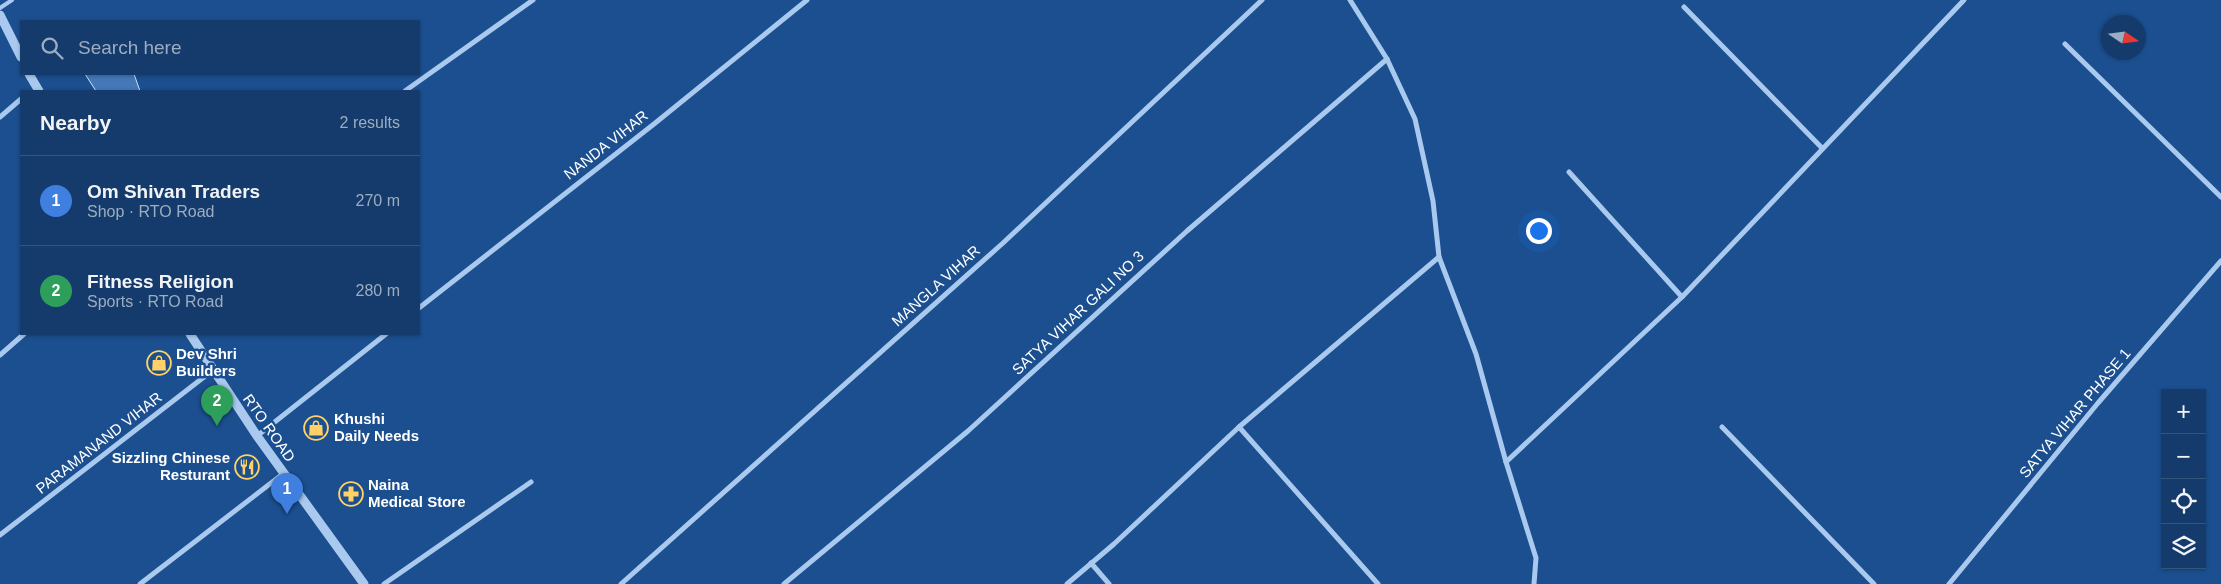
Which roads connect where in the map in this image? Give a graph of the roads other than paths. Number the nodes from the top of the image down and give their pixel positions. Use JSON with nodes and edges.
{"nodes":[{"id":1,"x":12,"y":0,"type":"edge"},
{"id":2,"x":533,"y":0,"type":"edge"},
{"id":3,"x":1262,"y":0,"type":"edge"},
{"id":4,"x":1350,"y":0,"type":"edge"},
{"id":5,"x":1964,"y":0,"type":"edge"},
{"id":6,"x":803,"y":1,"type":"edge"},
{"id":7,"x":1684,"y":7,"type":"dead end"},
{"id":8,"x":0,"y":8,"type":"edge"},
{"id":9,"x":0,"y":15,"type":"edge"},
{"id":10,"x":2065,"y":44,"type":"dead end"},
{"id":11,"x":20,"y":55,"type":"edge"},
{"id":12,"x":1387,"y":59,"type":"junction"},
{"id":13,"x":29,"y":75,"type":"edge"},
{"id":14,"x":35,"y":90,"type":"edge"},
{"id":15,"x":406,"y":90,"type":"edge"},
{"id":16,"x":20,"y":100,"type":"edge"},
{"id":17,"x":0,"y":117,"type":"edge"},
{"id":18,"x":1822,"y":148,"type":"junction"},
{"id":19,"x":1569,"y":172,"type":"dead end"},
{"id":20,"x":2221,"y":197,"type":"edge"},
{"id":21,"x":1439,"y":257,"type":"junction"},
{"id":22,"x":2221,"y":261,"type":"edge"},
{"id":23,"x":1682,"y":297,"type":"junction"},
{"id":24,"x":420,"y":307,"type":"edge"},
{"id":25,"x":23,"y":335,"type":"edge"},
{"id":26,"x":191,"y":335,"type":"edge"},
{"id":27,"x":385,"y":335,"type":"edge"},
{"id":28,"x":0,"y":355,"type":"edge"},
{"id":29,"x":214,"y":370,"type":"junction"},
{"id":30,"x":1722,"y":427,"type":"dead end"},
{"id":31,"x":1239,"y":428,"type":"junction"},
{"id":32,"x":256,"y":436,"type":"junction"},
{"id":33,"x":1506,"y":462,"type":"junction"},
{"id":34,"x":284,"y":473,"type":"junction"},
{"id":35,"x":531,"y":482,"type":"dead end"},
{"id":36,"x":0,"y":535,"type":"edge"},
{"id":37,"x":1091,"y":563,"type":"junction"},
{"id":38,"x":362,"y":583,"type":"edge"},
{"id":39,"x":140,"y":584,"type":"edge"},
{"id":40,"x":384,"y":584,"type":"edge"},
{"id":41,"x":621,"y":584,"type":"edge"},
{"id":42,"x":784,"y":584,"type":"edge"},
{"id":43,"x":1067,"y":584,"type":"edge"},
{"id":44,"x":1109,"y":584,"type":"edge"},
{"id":45,"x":1378,"y":584,"type":"edge"},
{"id":46,"x":1534,"y":584,"type":"edge"},
{"id":47,"x":1874,"y":584,"type":"edge"},
{"id":48,"x":1950,"y":584,"type":"edge"}],
"edges":[{"from":1,"to":8,"type":"lane"},
{"from":2,"to":15,"type":"street"},
{"from":3,"to":41,"type":"street","name":"MANGLA VIHAR"},
{"from":4,"to":12,"type":"street"},
{"from":5,"to":18,"type":"street"},
{"from":6,"to":24,"type":"street","name":"NANDA VIHAR"},
{"from":7,"to":18,"type":"street"},
{"from":9,"to":11,"type":"street"},
{"from":10,"to":20,"type":"street"},
{"from":12,"to":21,"type":"street"},
{"from":12,"to":42,"type":"street","name":"SATYA VIHAR GALI NO 3"},
{"from":13,"to":14,"type":"street"},
{"from":16,"to":17,"type":"street"},
{"from":18,"to":23,"type":"street"},
{"from":19,"to":23,"type":"street"},
{"from":21,"to":31,"type":"street"},
{"from":21,"to":33,"type":"street"},
{"from":22,"to":48,"type":"street","name":"SATYA VIHAR PHASE 1"},
{"from":23,"to":33,"type":"street"},
{"from":25,"to":28,"type":"street"},
{"from":26,"to":29,"type":"street","name":"RTO ROAD"},
{"from":27,"to":32,"type":"street"},
{"from":29,"to":32,"type":"street","name":"RTO ROAD"},
{"from":29,"to":36,"type":"street","name":"PARAMANAND VIHAR"},
{"from":30,"to":47,"type":"street"},
{"from":31,"to":37,"type":"street"},
{"from":31,"to":45,"type":"street"},
{"from":32,"to":34,"type":"street","name":"RTO ROAD"},
{"from":33,"to":46,"type":"street"},
{"from":34,"to":38,"type":"street","name":"RTO ROAD"},
{"from":34,"to":39,"type":"street"},
{"from":35,"to":40,"type":"street"},
{"from":37,"to":43,"type":"street"},
{"from":37,"to":44,"type":"street"}]}
